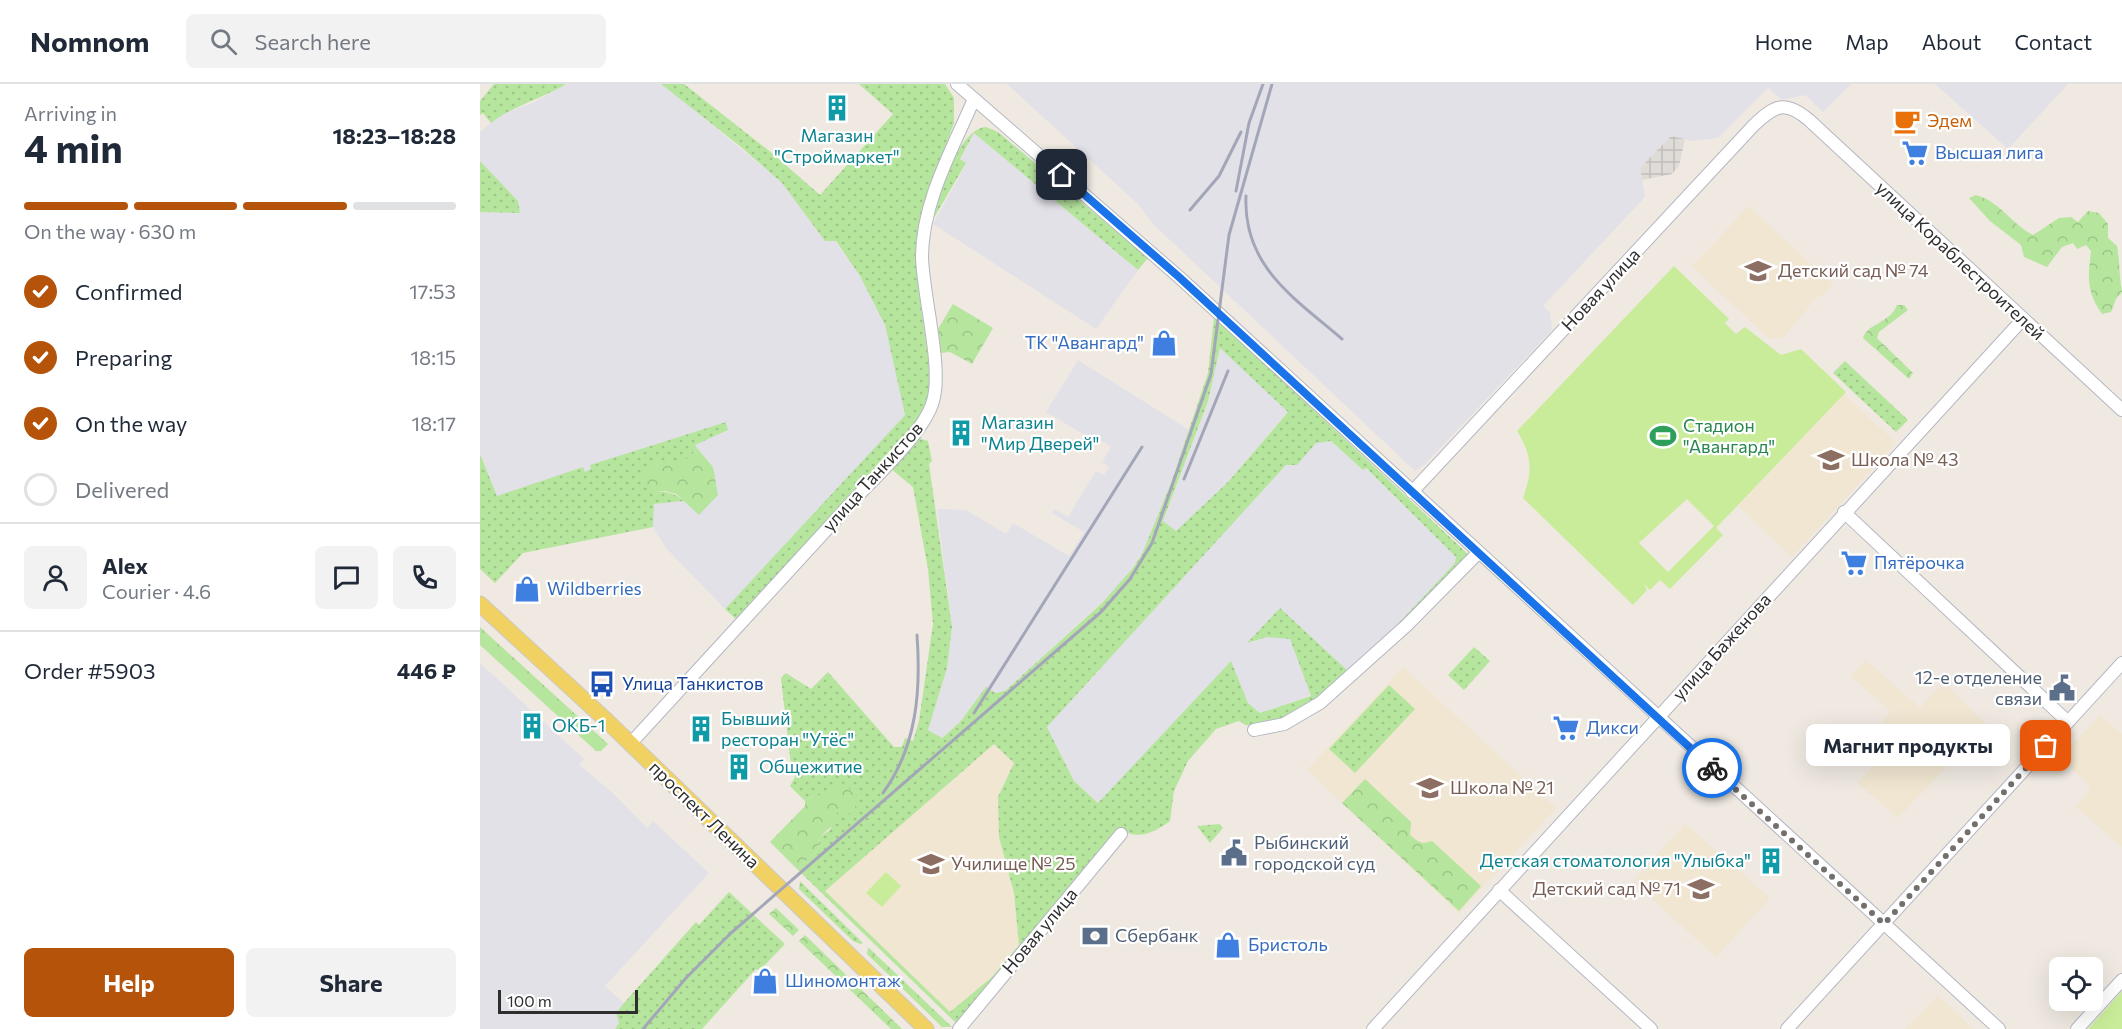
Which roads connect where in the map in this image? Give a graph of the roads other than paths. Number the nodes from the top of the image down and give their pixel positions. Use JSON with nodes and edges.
{"nodes":[{"id":1,"x":957,"y":84,"type":"edge"},
{"id":2,"x":974,"y":99,"type":"junction"},
{"id":3,"x":1801,"y":114,"type":"joint"},
{"id":4,"x":2023,"y":319,"type":"junction"},
{"id":5,"x":2122,"y":410,"type":"edge"},
{"id":6,"x":1412,"y":492,"type":"junction"},
{"id":7,"x":1844,"y":512,"type":"junction"},
{"id":8,"x":1478,"y":554,"type":"junction"},
{"id":9,"x":480,"y":604,"type":"edge"},
{"id":10,"x":2122,"y":663,"type":"edge"},
{"id":11,"x":1657,"y":718,"type":"junction"},
{"id":12,"x":2068,"y":722,"type":"junction"},
{"id":13,"x":1254,"y":730,"type":"dead end"},
{"id":14,"x":631,"y":743,"type":"junction"},
{"id":15,"x":1121,"y":834,"type":"dead end"},
{"id":16,"x":1499,"y":890,"type":"junction"},
{"id":17,"x":1884,"y":924,"type":"junction"},
{"id":18,"x":2122,"y":980,"type":"edge"},
{"id":19,"x":926,"y":1029,"type":"edge"},
{"id":20,"x":959,"y":1029,"type":"edge"},
{"id":21,"x":1373,"y":1029,"type":"edge"},
{"id":22,"x":1651,"y":1029,"type":"edge"},
{"id":23,"x":1787,"y":1029,"type":"edge"},
{"id":24,"x":1999,"y":1029,"type":"edge"},
{"id":25,"x":2077,"y":1029,"type":"edge"}],
"edges":[{"from":1,"to":2,"type":"street"},
{"from":2,"to":6,"type":"street"},
{"from":2,"to":14,"type":"street","name":"улица Танкистов"},
{"from":3,"to":4,"type":"street","name":"улица Кораблестроителей"},
{"from":3,"to":6,"type":"street","name":"Новая улица"},
{"from":4,"to":5,"type":"street","name":"улица Кораблестроителей"},
{"from":4,"to":7,"type":"street","name":"улица Баженова"},
{"from":6,"to":8,"type":"street"},
{"from":7,"to":11,"type":"street","name":"улица Баженова"},
{"from":7,"to":12,"type":"street"},
{"from":8,"to":11,"type":"street"},
{"from":8,"to":13,"type":"street"},
{"from":9,"to":14,"type":"main road","name":"проспект Ленина"},
{"from":10,"to":12,"type":"street"},
{"from":11,"to":16,"type":"street","name":"улица Баженова"},
{"from":11,"to":17,"type":"street"},
{"from":12,"to":17,"type":"street"},
{"from":14,"to":19,"type":"main road","name":"проспект Ленина"},
{"from":15,"to":20,"type":"street","name":"Новая улица"},
{"from":16,"to":21,"type":"street","name":"улица Баженова"},
{"from":16,"to":22,"type":"street"},
{"from":17,"to":23,"type":"street"},
{"from":17,"to":24,"type":"street"},
{"from":18,"to":25,"type":"street"}]}
